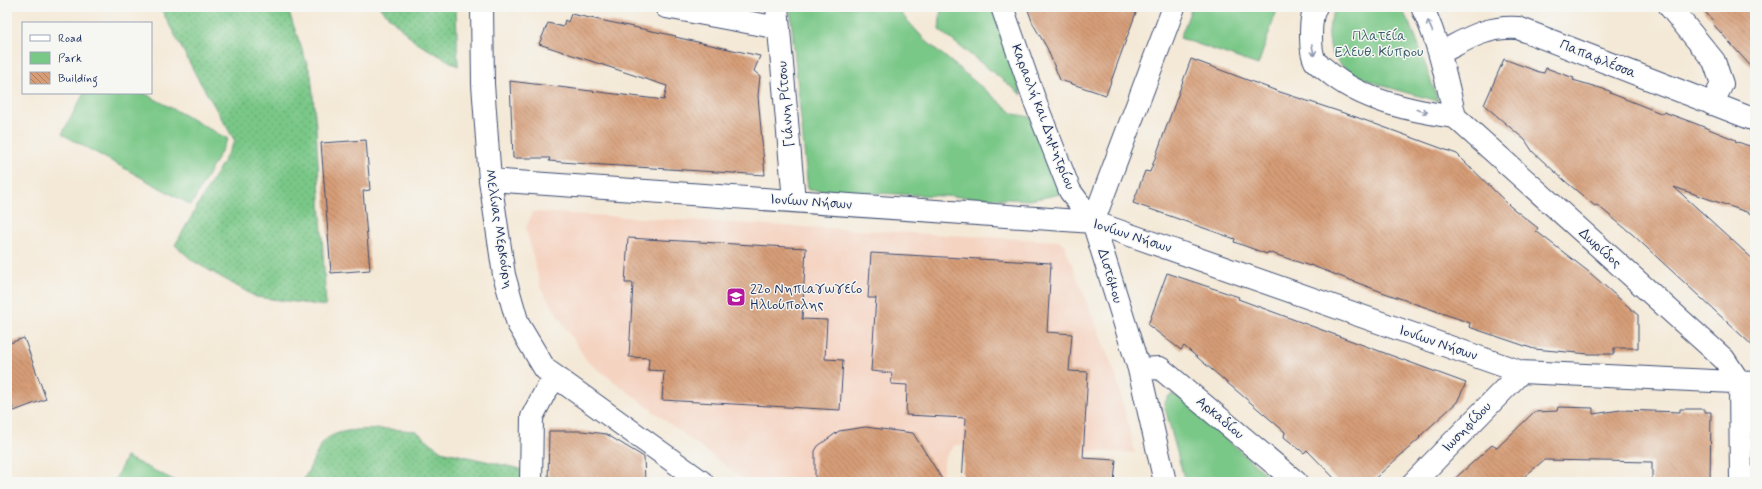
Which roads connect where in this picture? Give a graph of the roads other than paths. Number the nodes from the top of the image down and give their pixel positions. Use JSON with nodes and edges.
{"nodes":[{"id":1,"x":482,"y":7,"type":"edge"},
{"id":2,"x":666,"y":7,"type":"edge"},
{"id":3,"x":1002,"y":7,"type":"edge"},
{"id":4,"x":1174,"y":7,"type":"edge"},
{"id":5,"x":1316,"y":7,"type":"edge"},
{"id":6,"x":1422,"y":7,"type":"edge"},
{"id":7,"x":1670,"y":7,"type":"edge"},
{"id":8,"x":778,"y":17,"type":"edge"},
{"id":9,"x":1440,"y":53,"type":"junction"},
{"id":10,"x":1712,"y":104,"type":"junction"},
{"id":11,"x":1455,"y":117,"type":"junction"},
{"id":12,"x":1755,"y":120,"type":"edge"},
{"id":13,"x":490,"y":180,"type":"junction"},
{"id":14,"x":794,"y":201,"type":"junction"},
{"id":15,"x":1093,"y":222,"type":"junction"},
{"id":16,"x":1139,"y":369,"type":"junction"},
{"id":17,"x":1521,"y":372,"type":"junction"},
{"id":18,"x":556,"y":377,"type":"junction"},
{"id":19,"x":1748,"y":383,"type":"edge"},
{"id":20,"x":680,"y":475,"type":"edge"},
{"id":21,"x":531,"y":482,"type":"edge"},
{"id":22,"x":702,"y":482,"type":"edge"},
{"id":23,"x":1165,"y":482,"type":"edge"},
{"id":24,"x":1296,"y":482,"type":"edge"},
{"id":25,"x":1414,"y":482,"type":"edge"},
{"id":26,"x":1741,"y":482,"type":"edge"}],
"edges":[{"from":1,"to":13,"type":"street","name":"Μελίνας Μερκούρη"},
{"from":2,"to":8,"type":"street"},
{"from":3,"to":15,"type":"street","name":"Καραολή και Δημητρίου"},
{"from":4,"to":15,"type":"street"},
{"from":5,"to":11,"type":"street","one_way":true},
{"from":9,"to":6,"type":"street","one_way":true},
{"from":7,"to":10,"type":"street"},
{"from":8,"to":14,"type":"street","name":"Γιάννη Ρίτσου"},
{"from":9,"to":10,"type":"street","name":"Παπαφλέσσα"},
{"from":9,"to":11,"type":"street"},
{"from":10,"to":12,"type":"street","name":"Παπαφλέσσα"},
{"from":11,"to":19,"type":"street","name":"Δωρίδος"},
{"from":13,"to":14,"type":"street","name":"Ιονίων Νήσων"},
{"from":13,"to":18,"type":"street","name":"Μελίνας Μερκούρη"},
{"from":14,"to":15,"type":"street","name":"Ιονίων Νήσων"},
{"from":15,"to":16,"type":"street","name":"Διστόμου"},
{"from":15,"to":17,"type":"street","name":"Ιονίων Νήσων"},
{"from":16,"to":23,"type":"street","name":"Διστόμου"},
{"from":16,"to":24,"type":"street","name":"Αρκαδίου"},
{"from":17,"to":19,"type":"street","name":"Ιονίων Νήσων"},
{"from":17,"to":25,"type":"street","name":"Ιωσηφίδου"},
{"from":18,"to":20,"type":"street","name":"Μελίνας Μερκούρη"},
{"from":18,"to":21,"type":"street"},
{"from":19,"to":26,"type":"street"},
{"from":20,"to":22,"type":"street","name":"Μελίνας Μερκούρη"}]}
